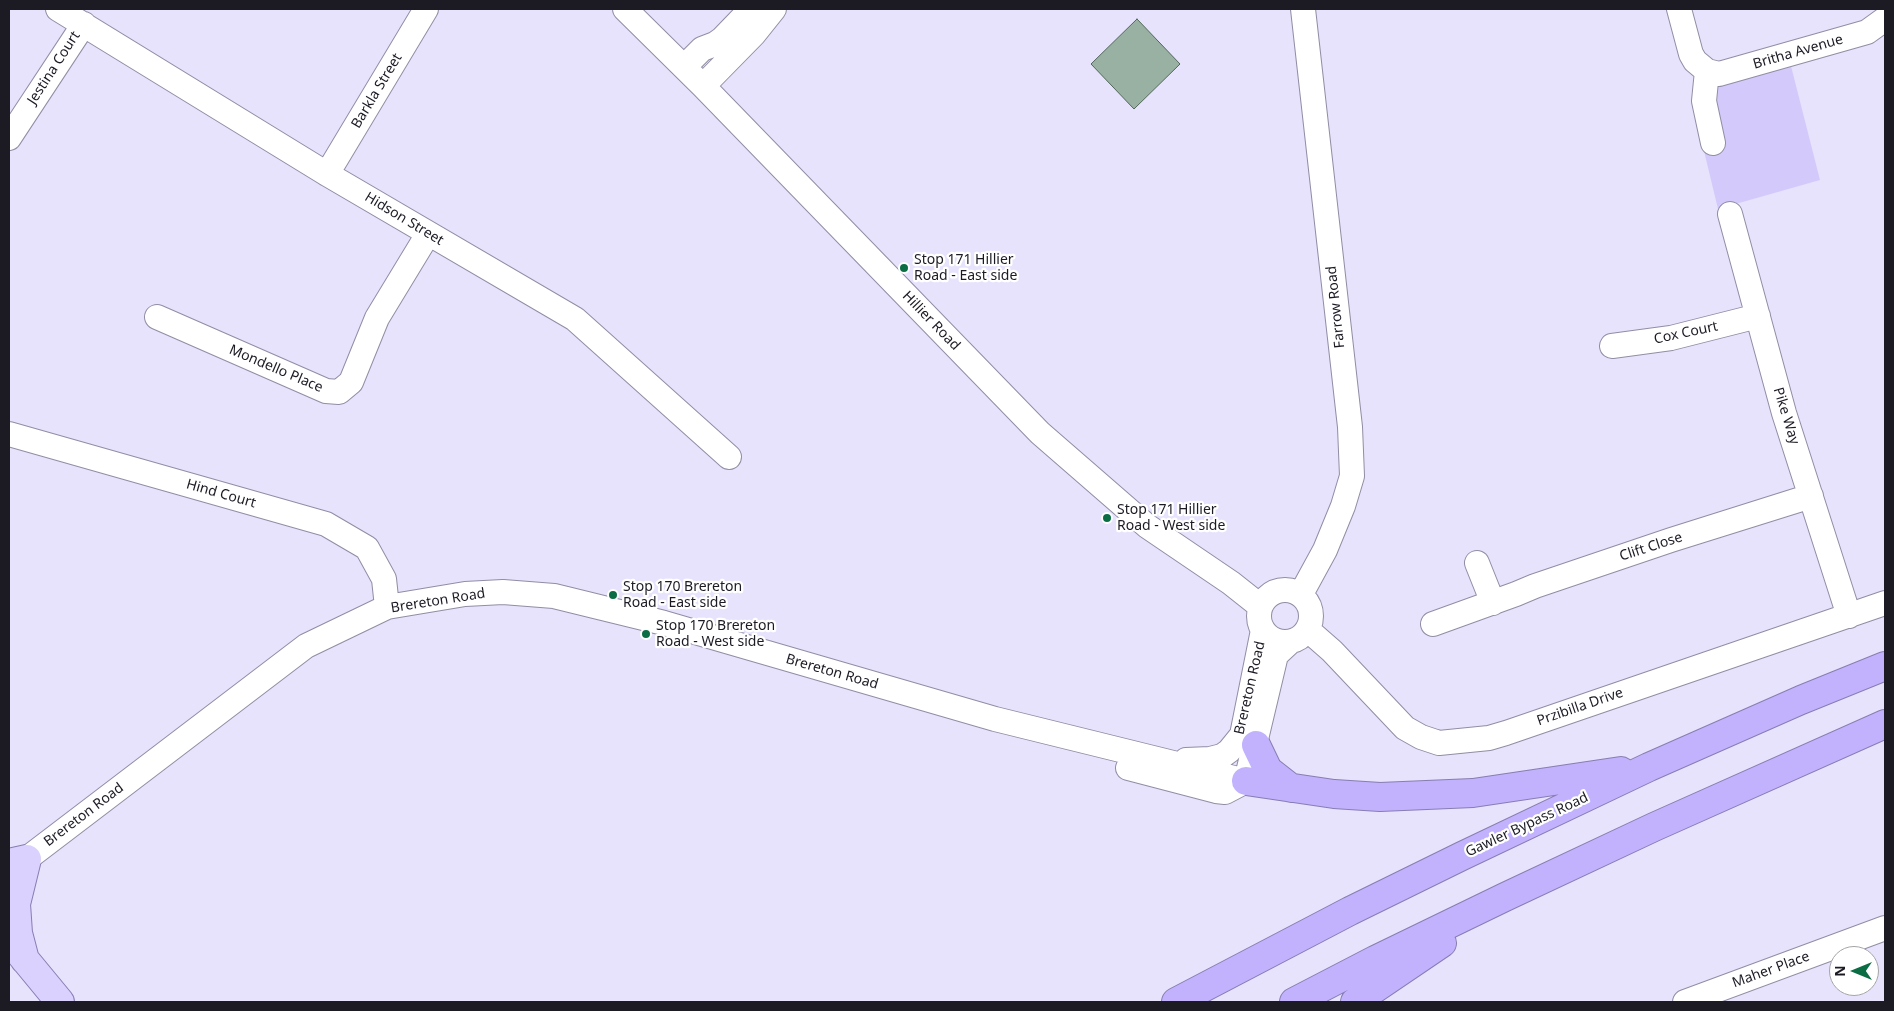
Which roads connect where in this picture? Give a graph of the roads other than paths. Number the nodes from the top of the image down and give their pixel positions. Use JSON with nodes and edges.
{"nodes":[{"id":1,"x":58,"y":9,"type":"edge"},
{"id":2,"x":426,"y":9,"type":"edge"},
{"id":3,"x":625,"y":9,"type":"edge"},
{"id":4,"x":751,"y":9,"type":"edge"},
{"id":5,"x":774,"y":9,"type":"edge"},
{"id":6,"x":1303,"y":9,"type":"edge"},
{"id":7,"x":1679,"y":9,"type":"edge"},
{"id":8,"x":1885,"y":19,"type":"edge"},
{"id":9,"x":84,"y":24,"type":"junction"},
{"id":10,"x":684,"y":68,"type":"junction"},
{"id":11,"x":1707,"y":71,"type":"junction"},
{"id":12,"x":703,"y":86,"type":"junction"},
{"id":13,"x":9,"y":138,"type":"edge"},
{"id":14,"x":1713,"y":143,"type":"dead end"},
{"id":15,"x":327,"y":174,"type":"junction"},
{"id":16,"x":1730,"y":214,"type":"dead end"},
{"id":17,"x":428,"y":234,"type":"junction"},
{"id":18,"x":1758,"y":316,"type":"junction"},
{"id":19,"x":156,"y":317,"type":"dead end"},
{"id":20,"x":1612,"y":346,"type":"dead end"},
{"id":21,"x":9,"y":434,"type":"edge"},
{"id":22,"x":729,"y":457,"type":"dead end"},
{"id":23,"x":1811,"y":496,"type":"junction"},
{"id":24,"x":1476,"y":562,"type":"dead end"},
{"id":25,"x":1301,"y":594,"type":"junction"},
{"id":26,"x":1493,"y":603,"type":"junction"},
{"id":27,"x":1885,"y":603,"type":"edge"},
{"id":28,"x":1260,"y":606,"type":"junction"},
{"id":29,"x":387,"y":607,"type":"junction"},
{"id":30,"x":1849,"y":616,"type":"junction"},
{"id":31,"x":1434,"y":624,"type":"dead end"},
{"id":32,"x":1263,"y":630,"type":"junction"},
{"id":33,"x":1299,"y":636,"type":"junction"},
{"id":34,"x":1885,"y":666,"type":"edge"},
{"id":35,"x":995,"y":719,"type":"junction"},
{"id":36,"x":1885,"y":724,"type":"edge"},
{"id":37,"x":1256,"y":745,"type":"junction"},
{"id":38,"x":1149,"y":758,"type":"junction"},
{"id":39,"x":1649,"y":767,"type":"junction"},
{"id":40,"x":1246,"y":781,"type":"junction"},
{"id":41,"x":1290,"y":788,"type":"junction"},
{"id":42,"x":15,"y":865,"type":"edge"},
{"id":43,"x":1520,"y":890,"type":"junction"},
{"id":44,"x":1885,"y":928,"type":"edge"},
{"id":45,"x":17,"y":950,"type":"edge"},
{"id":46,"x":60,"y":1002,"type":"edge"},
{"id":47,"x":1176,"y":1002,"type":"edge"},
{"id":48,"x":1294,"y":1002,"type":"edge"},
{"id":49,"x":1354,"y":1002,"type":"edge"},
{"id":50,"x":1685,"y":1002,"type":"edge"}],
"edges":[{"from":1,"to":9,"type":"street","name":"Hidson Street"},
{"from":2,"to":15,"type":"street","name":"Barkla Street"},
{"from":3,"to":10,"type":"street","name":"Hillier Road"},
{"from":4,"to":10,"type":"street"},
{"from":5,"to":12,"type":"street"},
{"from":6,"to":25,"type":"street","name":"Farrow Road"},
{"from":7,"to":11,"type":"street"},
{"from":8,"to":11,"type":"street","name":"Britha Avenue"},
{"from":9,"to":13,"type":"street","name":"Jestina Court"},
{"from":9,"to":15,"type":"street","name":"Hidson Street"},
{"from":10,"to":12,"type":"street","name":"Hillier Road"},
{"from":11,"to":14,"type":"street"},
{"from":12,"to":28,"type":"street","name":"Hillier Road"},
{"from":15,"to":17,"type":"street","name":"Hidson Street"},
{"from":16,"to":18,"type":"street","name":"Pike Way"},
{"from":17,"to":19,"type":"street","name":"Mondello Place"},
{"from":17,"to":22,"type":"street","name":"Hidson Street"},
{"from":18,"to":20,"type":"street","name":"Cox Court"},
{"from":18,"to":23,"type":"street","name":"Pike Way"},
{"from":21,"to":29,"type":"street","name":"Hind Court"},
{"from":23,"to":26,"type":"street","name":"Clift Close"},
{"from":23,"to":30,"type":"street","name":"Pike Way"},
{"from":24,"to":26,"type":"street"},
{"from":25,"to":28,"type":"street"},
{"from":25,"to":33,"type":"street"},
{"from":26,"to":31,"type":"street","name":"Clift Close"},
{"from":27,"to":30,"type":"street","name":"Przibilla Drive"},
{"from":28,"to":32,"type":"street"},
{"from":29,"to":35,"type":"street","name":"Brereton Road"},
{"from":29,"to":42,"type":"street","name":"Brereton Road"},
{"from":30,"to":33,"type":"street","name":"Przibilla Drive"},
{"from":32,"to":33,"type":"street"},
{"from":32,"to":38,"type":"street","name":"Brereton Road"},
{"from":33,"to":37,"type":"street","name":"Brereton Road"},
{"from":34,"to":39,"type":"highway","name":"Gawler Bypass Road"},
{"from":35,"to":38,"type":"street","name":"Brereton Road"},
{"from":35,"to":40,"type":"street","name":"Brereton Road"},
{"from":36,"to":43,"type":"highway"},
{"from":37,"to":40,"type":"street","name":"Brereton Road"},
{"from":37,"to":41,"type":"highway"},
{"from":38,"to":40,"type":"street","name":"Brereton Road"},
{"from":39,"to":41,"type":"highway"},
{"from":39,"to":47,"type":"highway","name":"Gawler Bypass Road"},
{"from":40,"to":41,"type":"highway"},
{"from":42,"to":45,"type":"main road"},
{"from":43,"to":48,"type":"highway"},
{"from":43,"to":49,"type":"highway"},
{"from":44,"to":50,"type":"street","name":"Maher Place"},
{"from":45,"to":46,"type":"main road"}]}
